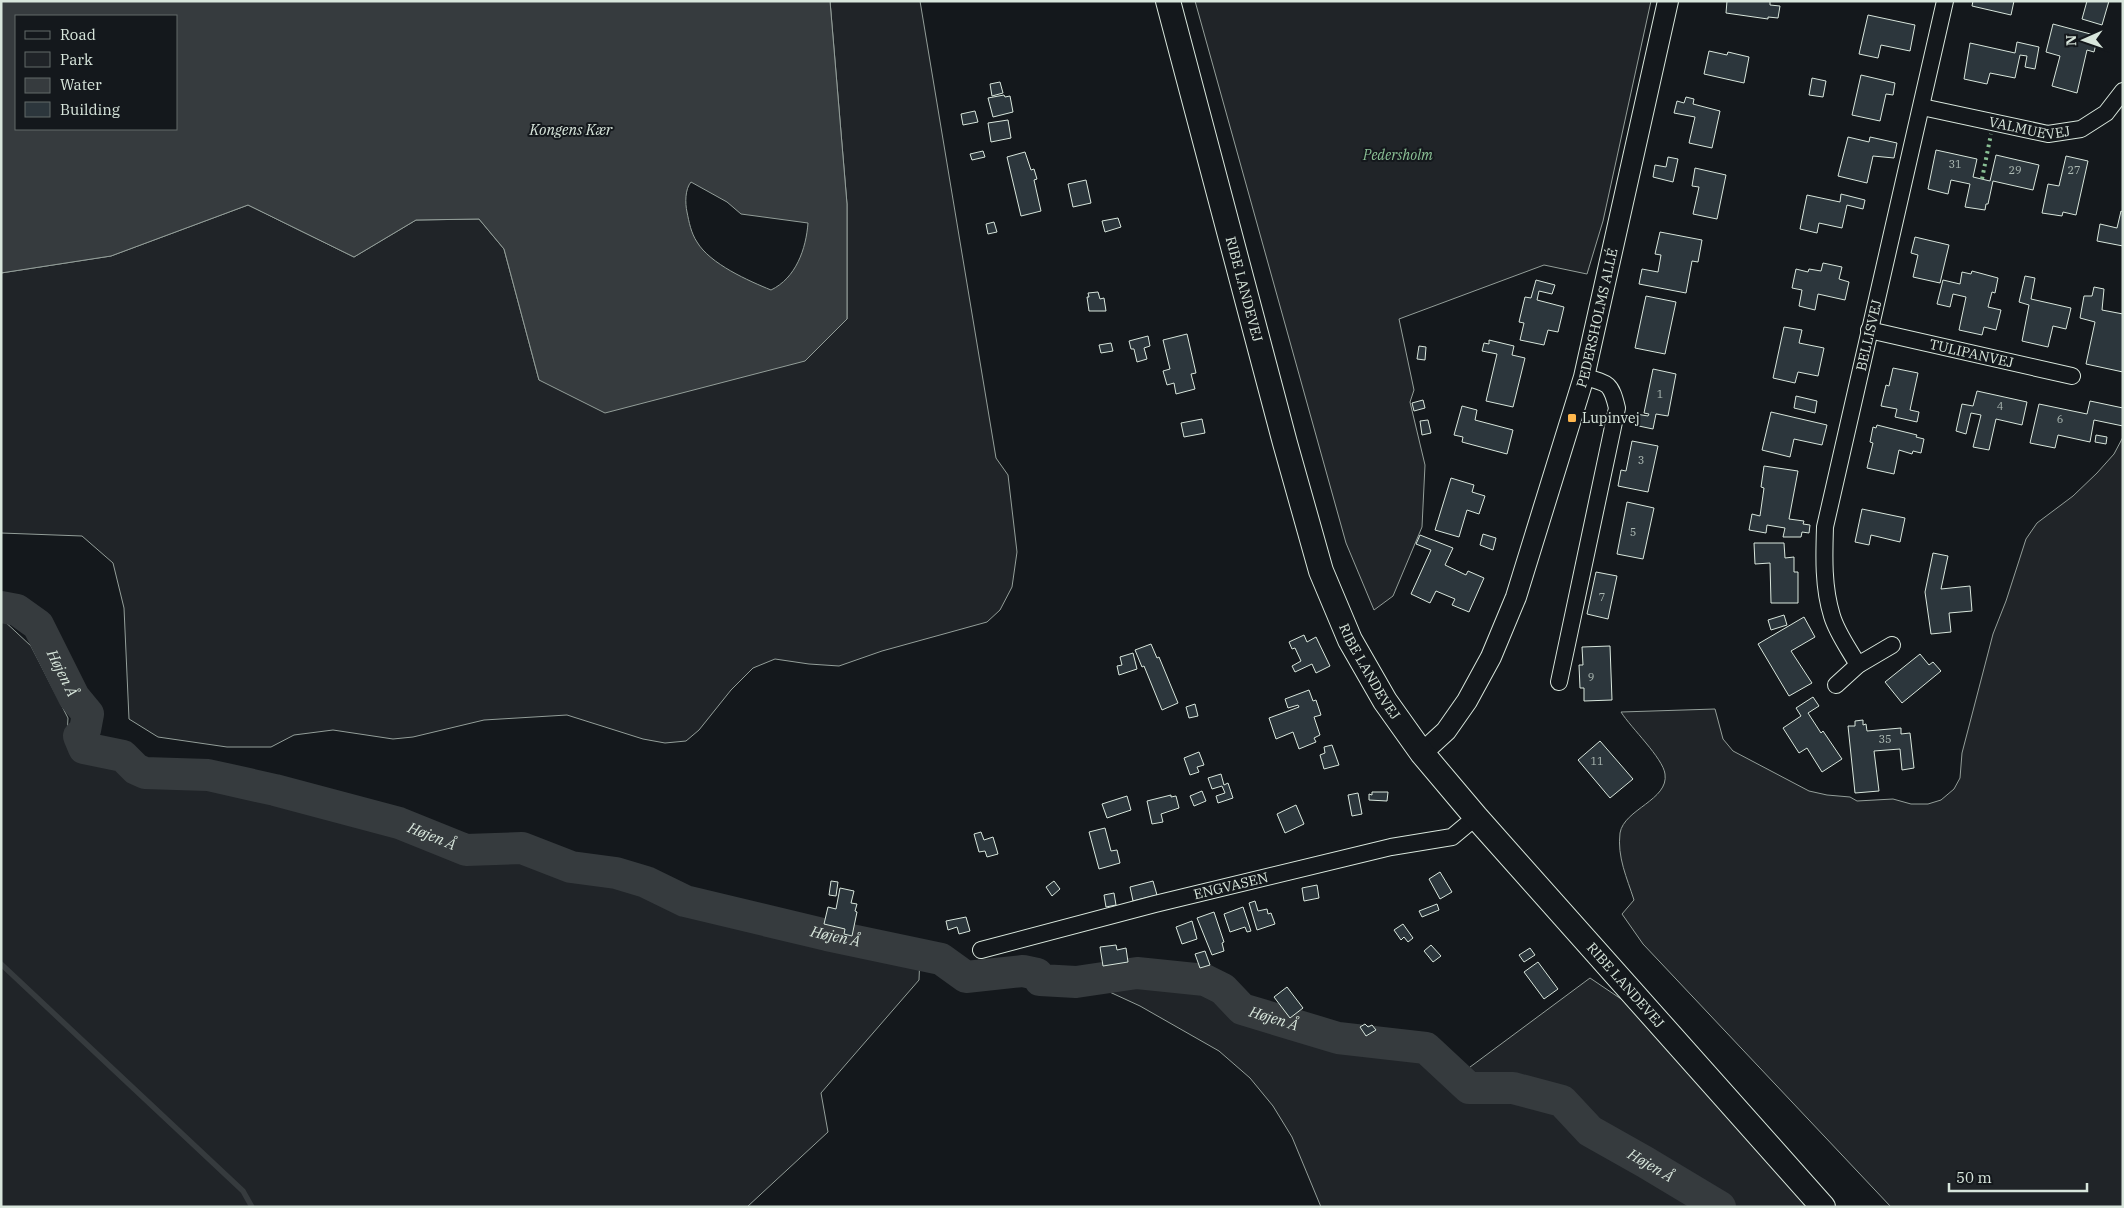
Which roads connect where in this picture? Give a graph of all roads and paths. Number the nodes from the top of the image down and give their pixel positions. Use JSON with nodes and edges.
{"nodes":[{"id":1,"x":1168,"y":1,"type":"edge"},
{"id":2,"x":1668,"y":1,"type":"edge"},
{"id":3,"x":1945,"y":1,"type":"edge"},
{"id":4,"x":2123,"y":91,"type":"edge"},
{"id":5,"x":1922,"y":107,"type":"junction"},
{"id":6,"x":1869,"y":330,"type":"junction"},
{"id":7,"x":2072,"y":376,"type":"dead end"},
{"id":8,"x":1584,"y":377,"type":"junction"},
{"id":9,"x":1892,"y":645,"type":"dead end"},
{"id":10,"x":1858,"y":665,"type":"junction"},
{"id":11,"x":1559,"y":682,"type":"dead end"},
{"id":12,"x":1836,"y":684,"type":"dead end"},
{"id":13,"x":1422,"y":753,"type":"junction"},
{"id":14,"x":1476,"y":816,"type":"junction"},
{"id":15,"x":981,"y":950,"type":"dead end"},
{"id":16,"x":1823,"y":1207,"type":"edge"}],
"edges":[{"from":1,"to":13,"type":"main road","name":"RIBE LANDEVEJ"},
{"from":2,"to":8,"type":"street","name":"PEDERSHOLMS ALLÉ"},
{"from":3,"to":5,"type":"street","name":"BELLISVEJ"},
{"from":4,"to":5,"type":"street","name":"VALMUEVEJ"},
{"from":5,"to":6,"type":"street","name":"BELLISVEJ"},
{"from":6,"to":7,"type":"street","name":"TULIPANVEJ"},
{"from":6,"to":10,"type":"street","name":"BELLISVEJ"},
{"from":8,"to":11,"type":"street"},
{"from":8,"to":13,"type":"street","name":"PEDERSHOLMS ALLÉ"},
{"from":9,"to":10,"type":"street"},
{"from":10,"to":12,"type":"street"},
{"from":13,"to":14,"type":"main road","name":"RIBE LANDEVEJ"},
{"from":14,"to":15,"type":"street","name":"ENGVASEN"},
{"from":14,"to":16,"type":"main road","name":"RIBE LANDEVEJ"}]}
